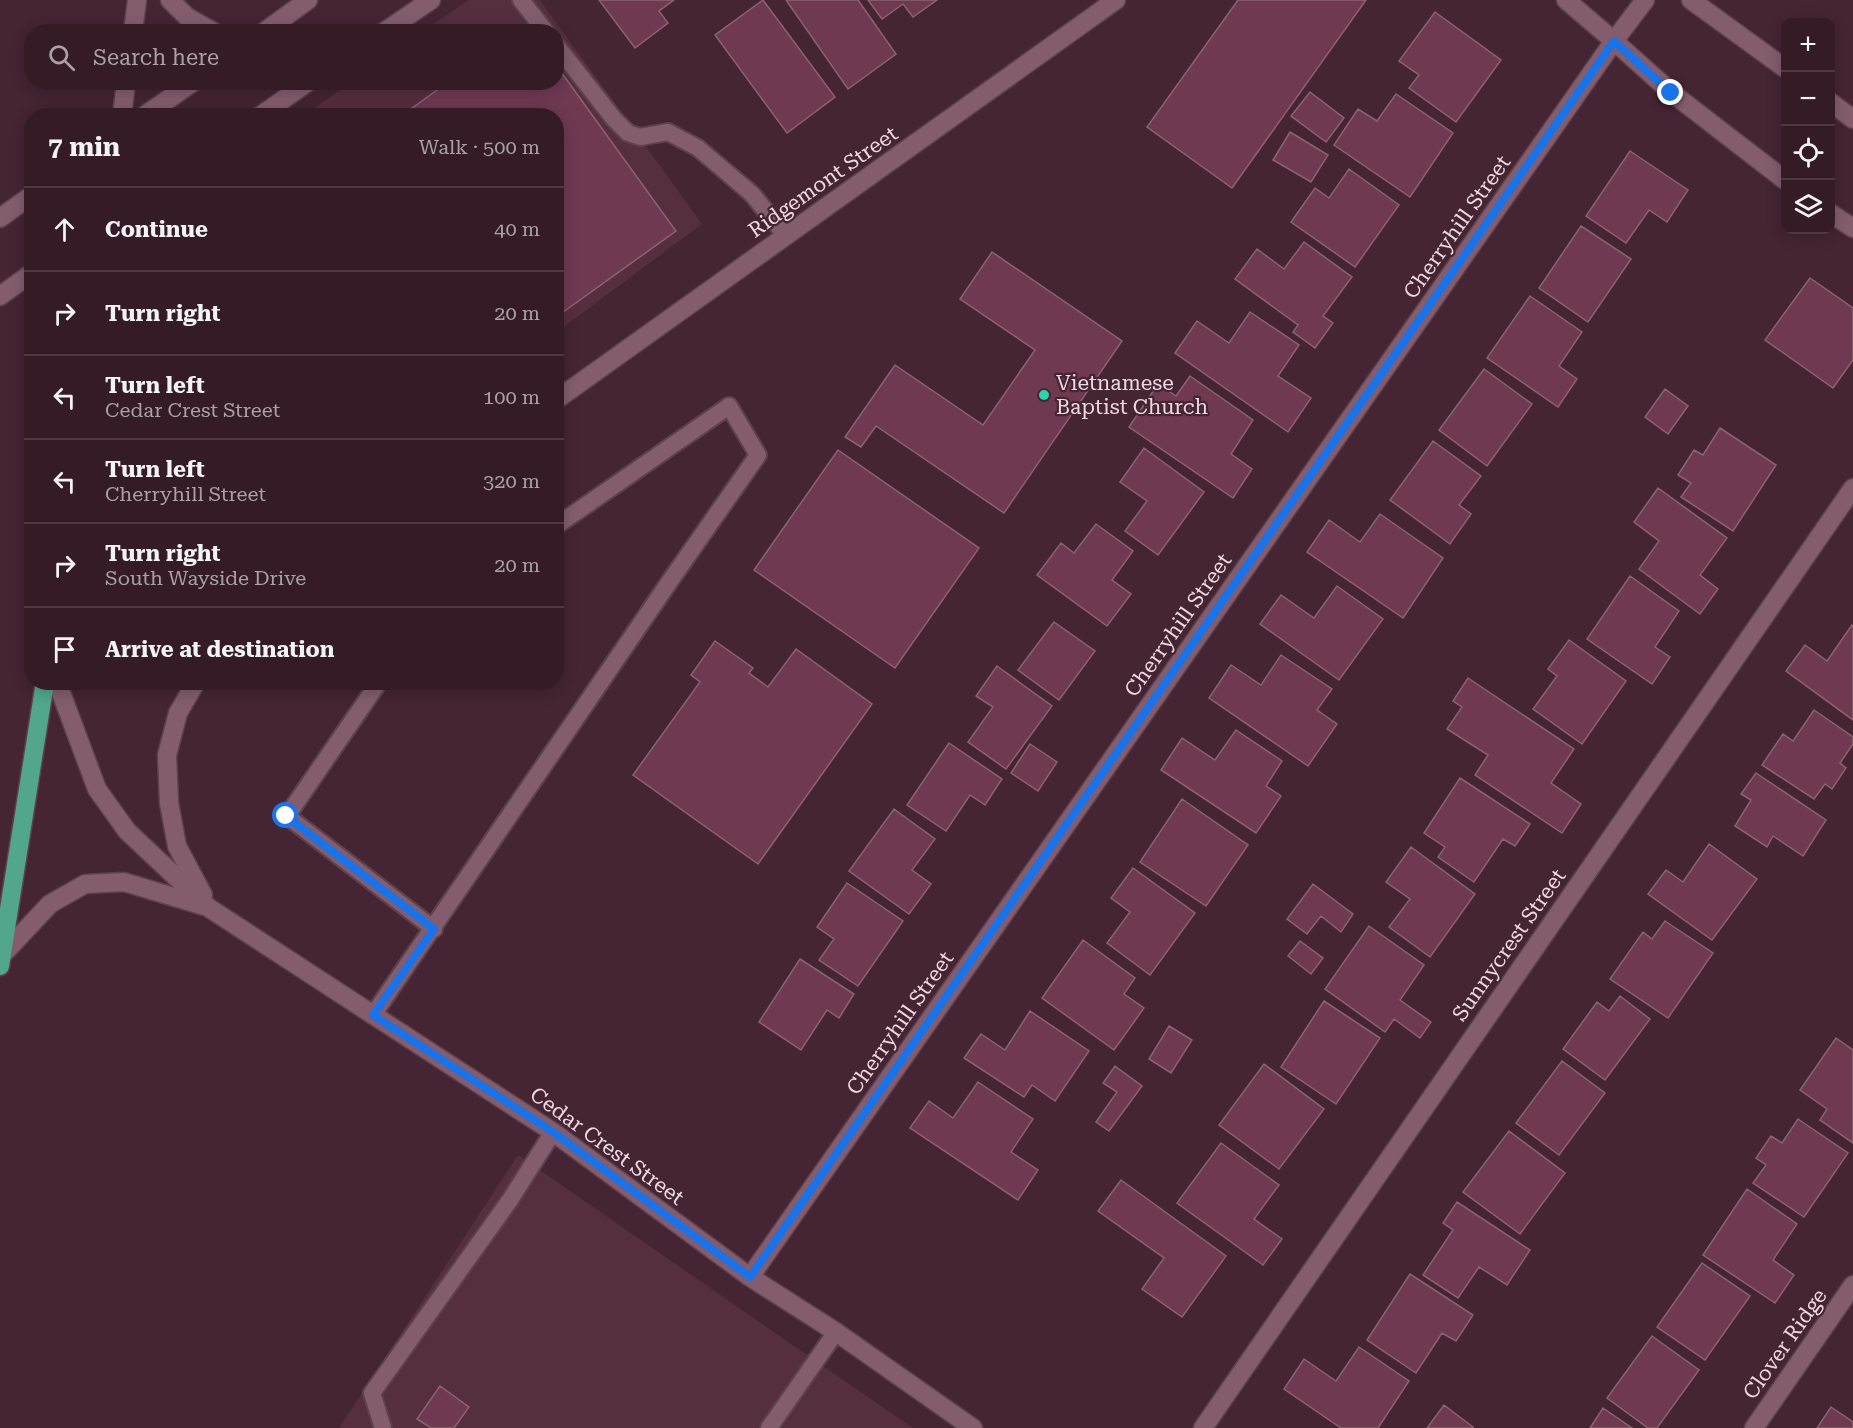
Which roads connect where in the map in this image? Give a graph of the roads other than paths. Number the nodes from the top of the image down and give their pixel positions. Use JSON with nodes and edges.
{"nodes":[{"id":1,"x":136,"y":0,"type":"edge"},
{"id":2,"x":170,"y":0,"type":"edge"},
{"id":3,"x":308,"y":0,"type":"edge"},
{"id":4,"x":431,"y":0,"type":"edge"},
{"id":5,"x":521,"y":0,"type":"edge"},
{"id":6,"x":1116,"y":0,"type":"edge"},
{"id":7,"x":1566,"y":0,"type":"edge"},
{"id":8,"x":1645,"y":0,"type":"edge"},
{"id":9,"x":1690,"y":0,"type":"edge"},
{"id":10,"x":134,"y":24,"type":"edge"},
{"id":11,"x":200,"y":24,"type":"edge"},
{"id":12,"x":275,"y":24,"type":"edge"},
{"id":13,"x":396,"y":24,"type":"edge"},
{"id":14,"x":540,"y":24,"type":"edge"},
{"id":15,"x":1614,"y":41,"type":"junction"},
{"id":16,"x":564,"y":55,"type":"edge"},
{"id":17,"x":1781,"y":66,"type":"edge"},
{"id":18,"x":125,"y":90,"type":"edge"},
{"id":19,"x":181,"y":90,"type":"edge"},
{"id":20,"x":297,"y":90,"type":"edge"},
{"id":21,"x":1835,"y":106,"type":"edge"},
{"id":22,"x":123,"y":108,"type":"edge"},
{"id":23,"x":156,"y":108,"type":"edge"},
{"id":24,"x":271,"y":108,"type":"edge"},
{"id":25,"x":1853,"y":119,"type":"edge"},
{"id":26,"x":1784,"y":180,"type":"edge"},
{"id":27,"x":24,"y":201,"type":"edge"},
{"id":28,"x":1835,"y":216,"type":"edge"},
{"id":29,"x":0,"y":218,"type":"edge"},
{"id":30,"x":1853,"y":228,"type":"edge"},
{"id":31,"x":786,"y":236,"type":"junction"},
{"id":32,"x":24,"y":279,"type":"edge"},
{"id":33,"x":0,"y":296,"type":"edge"},
{"id":34,"x":564,"y":394,"type":"edge"},
{"id":35,"x":1853,"y":488,"type":"edge"},
{"id":36,"x":564,"y":520,"type":"edge"},
{"id":37,"x":44,"y":690,"type":"edge"},
{"id":38,"x":60,"y":690,"type":"edge"},
{"id":39,"x":191,"y":690,"type":"edge"},
{"id":40,"x":373,"y":690,"type":"edge"},
{"id":41,"x":209,"y":908,"type":"junction"},
{"id":42,"x":434,"y":929,"type":"junction"},
{"id":43,"x":1,"y":960,"type":"edge"},
{"id":44,"x":373,"y":1015,"type":"junction"},
{"id":45,"x":553,"y":1132,"type":"junction"},
{"id":46,"x":750,"y":1277,"type":"junction"},
{"id":47,"x":1853,"y":1286,"type":"edge"},
{"id":48,"x":836,"y":1332,"type":"junction"},
{"id":49,"x":383,"y":1428,"type":"edge"},
{"id":50,"x":769,"y":1428,"type":"edge"},
{"id":51,"x":973,"y":1428,"type":"edge"},
{"id":52,"x":1203,"y":1428,"type":"edge"},
{"id":53,"x":1754,"y":1428,"type":"edge"}],
"edges":[{"from":1,"to":10,"type":"street"},
{"from":2,"to":11,"type":"street"},
{"from":3,"to":12,"type":"street"},
{"from":4,"to":13,"type":"street"},
{"from":5,"to":14,"type":"lane"},
{"from":6,"to":31,"type":"street","name":"Ridgemont Street"},
{"from":7,"to":15,"type":"street"},
{"from":8,"to":15,"type":"street","name":"Cherryhill Street"},
{"from":9,"to":17,"type":"street"},
{"from":15,"to":26,"type":"street"},
{"from":15,"to":46,"type":"street","name":"Cherryhill Street"},
{"from":16,"to":31,"type":"lane"},
{"from":18,"to":22,"type":"street"},
{"from":19,"to":23,"type":"street"},
{"from":20,"to":24,"type":"street"},
{"from":21,"to":25,"type":"street"},
{"from":27,"to":29,"type":"street"},
{"from":28,"to":30,"type":"street"},
{"from":31,"to":34,"type":"street","name":"Ridgemont Street"},
{"from":32,"to":33,"type":"street"},
{"from":35,"to":52,"type":"street","name":"Sunnycrest Street"},
{"from":36,"to":42,"type":"lane"},
{"from":37,"to":43,"type":"highway"},
{"from":38,"to":41,"type":"street","name":"Cedar Crest Street"},
{"from":39,"to":41,"type":"street"},
{"from":40,"to":42,"type":"lane"},
{"from":41,"to":43,"type":"street","name":"Cedar Crest Street"},
{"from":41,"to":44,"type":"street","name":"Cedar Crest Street"},
{"from":42,"to":44,"type":"lane"},
{"from":44,"to":45,"type":"street","name":"Cedar Crest Street"},
{"from":45,"to":46,"type":"street","name":"Cedar Crest Street"},
{"from":45,"to":49,"type":"lane"},
{"from":46,"to":48,"type":"street","name":"Cedar Crest Street"},
{"from":47,"to":53,"type":"street","name":"Clover Ridge"},
{"from":48,"to":50,"type":"lane"},
{"from":48,"to":51,"type":"street","name":"Cedar Crest Street"}]}
